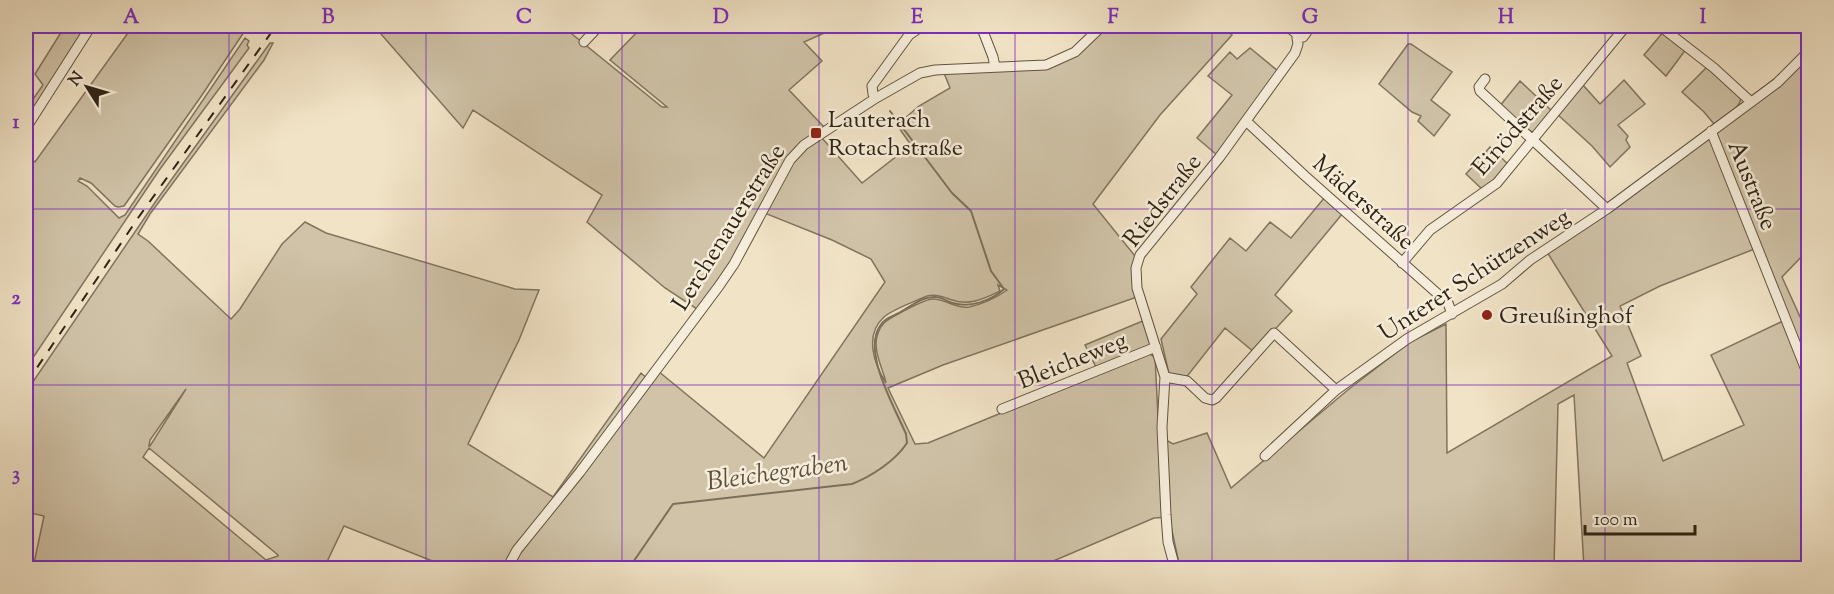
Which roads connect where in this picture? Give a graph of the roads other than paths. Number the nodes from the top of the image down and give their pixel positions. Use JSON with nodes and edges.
{"nodes":[{"id":1,"x":91,"y":26,"type":"edge"},
{"id":2,"x":599,"y":26,"type":"edge"},
{"id":3,"x":922,"y":26,"type":"edge"},
{"id":4,"x":981,"y":26,"type":"edge"},
{"id":5,"x":1102,"y":26,"type":"edge"},
{"id":6,"x":1287,"y":26,"type":"edge"},
{"id":7,"x":1311,"y":26,"type":"edge"},
{"id":8,"x":1626,"y":26,"type":"edge"},
{"id":9,"x":1660,"y":26,"type":"edge"},
{"id":10,"x":1298,"y":38,"type":"junction"},
{"id":11,"x":584,"y":42,"type":"dead end"},
{"id":12,"x":1809,"y":52,"type":"edge"},
{"id":13,"x":995,"y":67,"type":"junction"},
{"id":14,"x":1485,"y":79,"type":"dead end"},
{"id":15,"x":876,"y":98,"type":"junction"},
{"id":16,"x":1750,"y":101,"type":"junction"},
{"id":17,"x":1246,"y":121,"type":"junction"},
{"id":18,"x":26,"y":128,"type":"edge"},
{"id":19,"x":1711,"y":131,"type":"junction"},
{"id":20,"x":1533,"y":140,"type":"junction"},
{"id":21,"x":1607,"y":209,"type":"junction"},
{"id":22,"x":1402,"y":263,"type":"junction"},
{"id":23,"x":1452,"y":314,"type":"junction"},
{"id":24,"x":1156,"y":347,"type":"junction"},
{"id":25,"x":1809,"y":375,"type":"edge"},
{"id":26,"x":1165,"y":377,"type":"junction"},
{"id":27,"x":1336,"y":390,"type":"junction"},
{"id":28,"x":1002,"y":409,"type":"dead end"},
{"id":29,"x":1265,"y":456,"type":"dead end"},
{"id":30,"x":510,"y":568,"type":"edge"},
{"id":31,"x":1175,"y":568,"type":"edge"}],
"edges":[{"from":1,"to":18,"type":"street"},
{"from":2,"to":11,"type":"street"},
{"from":3,"to":15,"type":"street"},
{"from":4,"to":13,"type":"street"},
{"from":5,"to":13,"type":"street","name":"Lerchenauerstraße"},
{"from":6,"to":10,"type":"street"},
{"from":7,"to":10,"type":"street","name":"Riedstraße"},
{"from":8,"to":20,"type":"street","name":"Einödstraße"},
{"from":9,"to":16,"type":"street","name":"Austraße"},
{"from":10,"to":17,"type":"street","name":"Riedstraße"},
{"from":12,"to":16,"type":"street"},
{"from":13,"to":15,"type":"street","name":"Lerchenauerstraße"},
{"from":14,"to":20,"type":"street"},
{"from":15,"to":30,"type":"street","name":"Lerchenauerstraße"},
{"from":16,"to":19,"type":"street","name":"Austraße"},
{"from":17,"to":22,"type":"street","name":"Mäderstraße"},
{"from":17,"to":24,"type":"street","name":"Riedstraße"},
{"from":19,"to":21,"type":"street","name":"Unterer Schützenweg"},
{"from":19,"to":25,"type":"street","name":"Austraße"},
{"from":20,"to":21,"type":"street"},
{"from":20,"to":22,"type":"street","name":"Einödstraße"},
{"from":21,"to":23,"type":"street","name":"Unterer Schützenweg"},
{"from":22,"to":23,"type":"street","name":"Mäderstraße"},
{"from":23,"to":27,"type":"street","name":"Unterer Schützenweg"},
{"from":24,"to":26,"type":"street","name":"Riedstraße"},
{"from":24,"to":28,"type":"street","name":"Bleicheweg"},
{"from":26,"to":27,"type":"street"},
{"from":26,"to":31,"type":"street","name":"Riedstraße"},
{"from":27,"to":29,"type":"street","name":"Unterer Schützenweg"}]}
